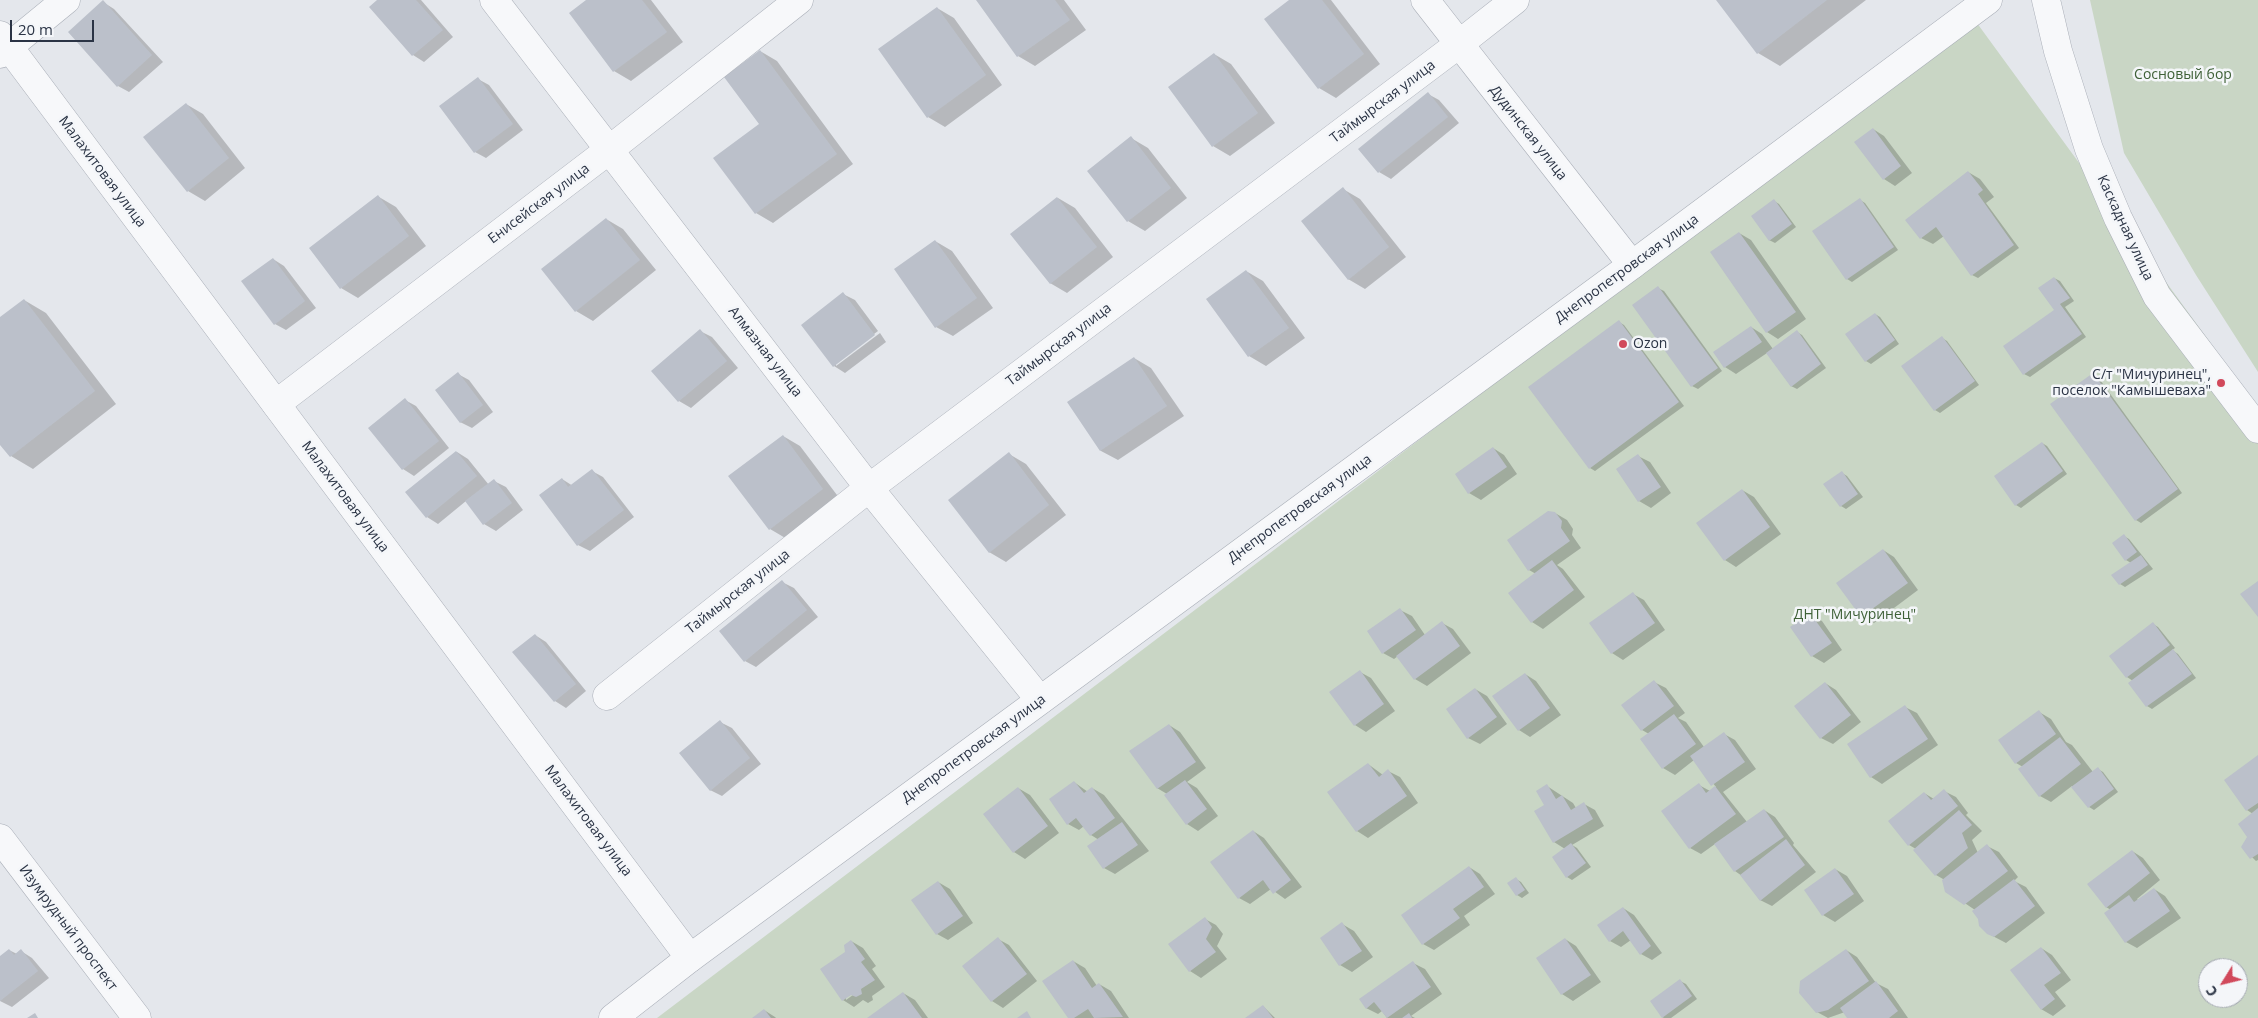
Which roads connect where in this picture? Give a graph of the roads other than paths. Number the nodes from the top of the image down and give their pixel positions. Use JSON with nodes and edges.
{"nodes":[{"id":1,"x":66,"y":0,"type":"edge"},
{"id":2,"x":494,"y":0,"type":"edge"},
{"id":3,"x":799,"y":0,"type":"edge"},
{"id":4,"x":1425,"y":0,"type":"edge"},
{"id":5,"x":1514,"y":0,"type":"edge"},
{"id":6,"x":1988,"y":0,"type":"edge"},
{"id":7,"x":2046,"y":0,"type":"edge"},
{"id":8,"x":1460,"y":44,"type":"junction"},
{"id":9,"x":3,"y":45,"type":"edge"},
{"id":10,"x":609,"y":150,"type":"junction"},
{"id":11,"x":1632,"y":265,"type":"junction"},
{"id":12,"x":276,"y":404,"type":"junction"},
{"id":13,"x":2258,"y":430,"type":"edge"},
{"id":14,"x":869,"y":488,"type":"junction"},
{"id":15,"x":607,"y":696,"type":"dead end"},
{"id":16,"x":1040,"y":700,"type":"junction"},
{"id":17,"x":0,"y":838,"type":"edge"},
{"id":18,"x":690,"y":958,"type":"junction"},
{"id":19,"x":137,"y":1018,"type":"edge"},
{"id":20,"x":613,"y":1018,"type":"edge"}],
"edges":[{"from":1,"to":9,"type":"street"},
{"from":2,"to":10,"type":"street","name":"Алмазная улица"},
{"from":3,"to":10,"type":"street","name":"Енисейская улица"},
{"from":4,"to":8,"type":"street","name":"Дудинская улица"},
{"from":5,"to":8,"type":"street","name":"Таймырская улица"},
{"from":6,"to":11,"type":"street","name":"Днепропетровская улица"},
{"from":7,"to":13,"type":"street","name":"Каскадная улица"},
{"from":8,"to":11,"type":"street","name":"Дудинская улица"},
{"from":8,"to":14,"type":"street","name":"Таймырская улица"},
{"from":9,"to":12,"type":"street","name":"Малахитовая улица"},
{"from":10,"to":12,"type":"street","name":"Енисейская улица"},
{"from":10,"to":14,"type":"street","name":"Алмазная улица"},
{"from":11,"to":16,"type":"street","name":"Днепропетровская улица"},
{"from":12,"to":18,"type":"street","name":"Малахитовая улица"},
{"from":14,"to":15,"type":"street","name":"Таймырская улица"},
{"from":14,"to":16,"type":"street","name":"Алмазная улица"},
{"from":16,"to":18,"type":"street","name":"Днепропетровская улица"},
{"from":17,"to":19,"type":"street","name":"Изумрудный проспект"},
{"from":18,"to":20,"type":"street","name":"Днепропетровская улица"}]}
